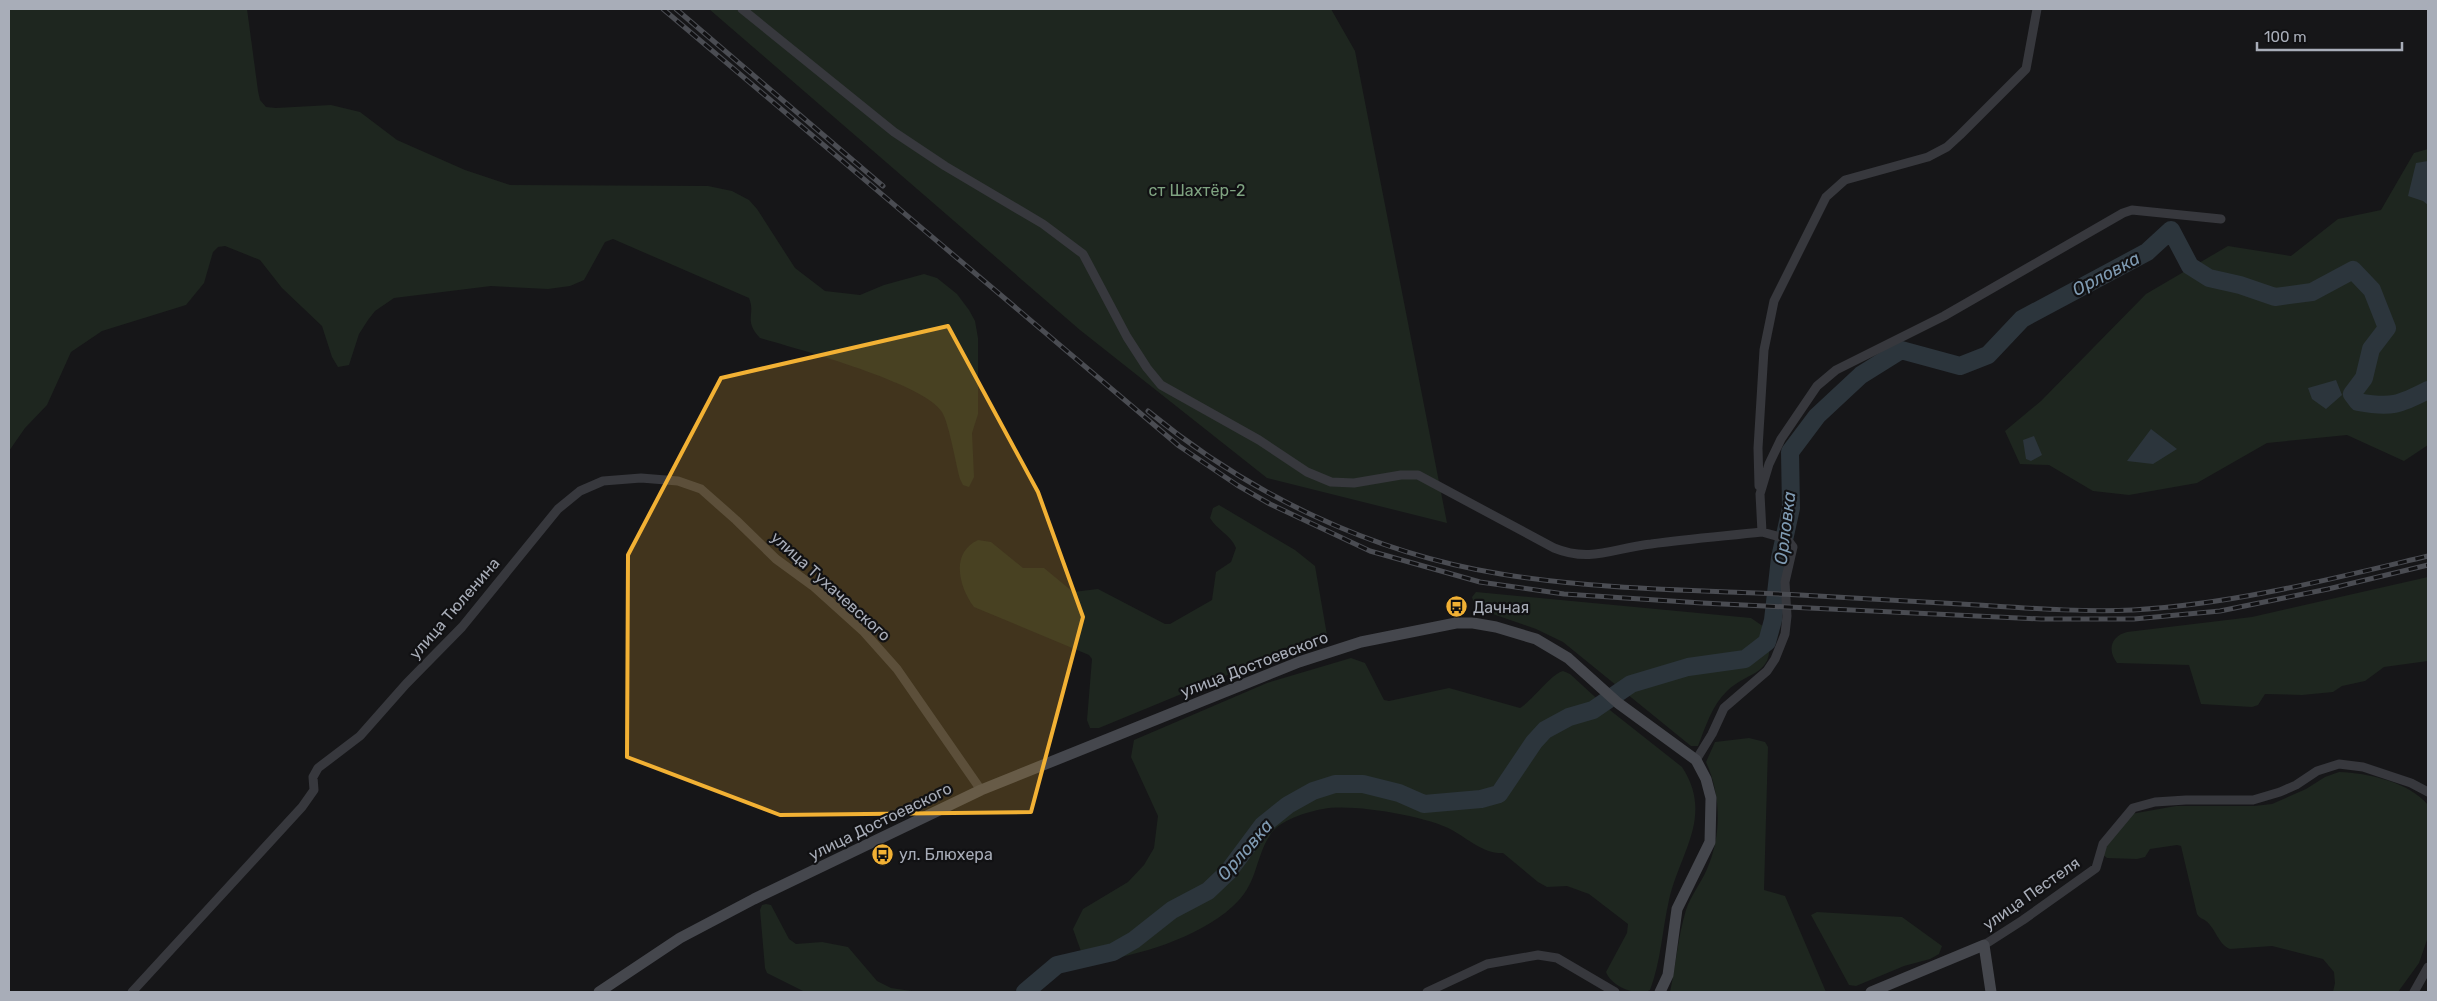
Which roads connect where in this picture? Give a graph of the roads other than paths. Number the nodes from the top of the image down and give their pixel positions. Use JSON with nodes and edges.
{"nodes":[{"id":1,"x":742,"y":9,"type":"edge"},
{"id":2,"x":2036,"y":9,"type":"edge"},
{"id":3,"x":2221,"y":219,"type":"dead end"},
{"id":4,"x":641,"y":478,"type":"joint"},
{"id":5,"x":1760,"y":494,"type":"junction"},
{"id":6,"x":1762,"y":532,"type":"junction"},
{"id":7,"x":1696,"y":760,"type":"junction"},
{"id":8,"x":981,"y":790,"type":"junction"},
{"id":9,"x":2428,"y":792,"type":"edge"},
{"id":10,"x":1984,"y":945,"type":"junction"},
{"id":11,"x":2428,"y":967,"type":"edge"},
{"id":12,"x":132,"y":992,"type":"edge"},
{"id":13,"x":599,"y":992,"type":"edge"},
{"id":14,"x":1427,"y":992,"type":"edge"},
{"id":15,"x":1615,"y":992,"type":"edge"},
{"id":16,"x":1660,"y":992,"type":"edge"},
{"id":17,"x":1871,"y":992,"type":"edge"},
{"id":18,"x":1991,"y":992,"type":"edge"},
{"id":19,"x":2414,"y":992,"type":"edge"}],
"edges":[{"from":1,"to":6,"type":"street"},
{"from":2,"to":5,"type":"street"},
{"from":3,"to":5,"type":"street"},
{"from":4,"to":8,"type":"street","name":"улица Тухачевского"},
{"from":4,"to":12,"type":"street","name":"улица Тюленина"},
{"from":5,"to":6,"type":"street"},
{"from":6,"to":7,"type":"street"},
{"from":7,"to":8,"type":"main road","name":"улица Достоевского"},
{"from":7,"to":16,"type":"main road","name":"улица Достоевского"},
{"from":8,"to":13,"type":"main road","name":"улица Достоевского"},
{"from":9,"to":10,"type":"street","name":"улица Пестеля"},
{"from":10,"to":17,"type":"main road","name":"улица Пестеля"},
{"from":10,"to":18,"type":"main road"},
{"from":11,"to":19,"type":"street"},
{"from":14,"to":15,"type":"street"}]}
